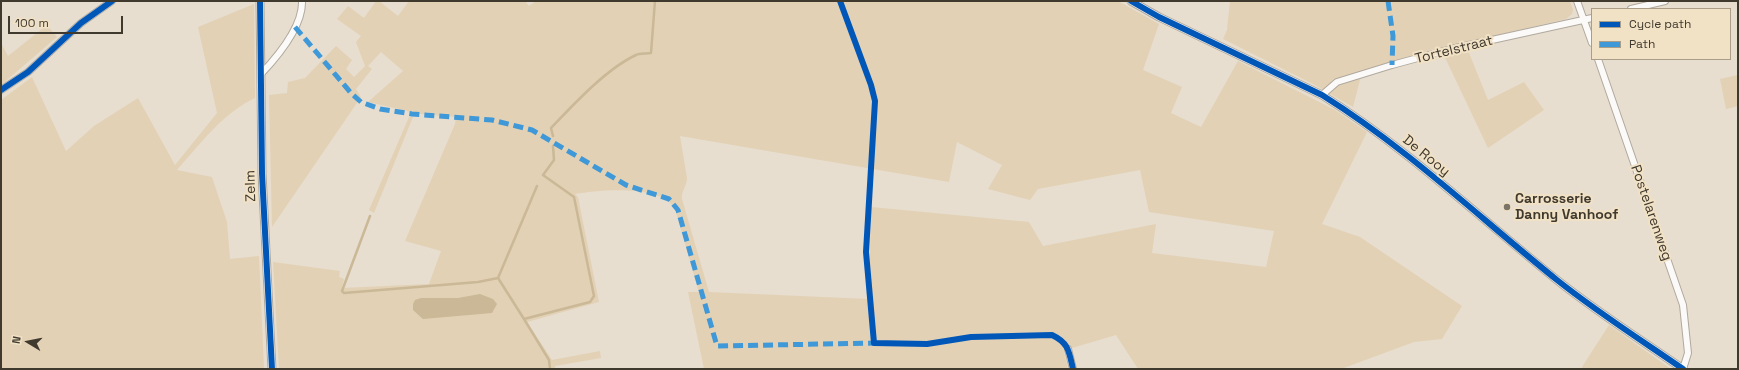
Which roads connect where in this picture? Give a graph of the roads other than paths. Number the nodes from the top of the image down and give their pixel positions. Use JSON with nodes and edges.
{"nodes":[{"id":1,"x":112,"y":1,"type":"edge"},
{"id":2,"x":260,"y":1,"type":"edge"},
{"id":3,"x":302,"y":1,"type":"edge"},
{"id":4,"x":1131,"y":1,"type":"edge"},
{"id":5,"x":1577,"y":1,"type":"edge"},
{"id":6,"x":1665,"y":1,"type":"edge"},
{"id":7,"x":1635,"y":8,"type":"edge"},
{"id":8,"x":1591,"y":18,"type":"edge"},
{"id":9,"x":1584,"y":19,"type":"junction"},
{"id":10,"x":1591,"y":40,"type":"edge"},
{"id":11,"x":1598,"y":60,"type":"edge"},
{"id":12,"x":261,"y":74,"type":"junction"},
{"id":13,"x":1,"y":90,"type":"edge"},
{"id":14,"x":1322,"y":95,"type":"junction"},
{"id":15,"x":1068,"y":349,"type":"dead end"},
{"id":16,"x":272,"y":369,"type":"edge"},
{"id":17,"x":1073,"y":369,"type":"edge"},
{"id":18,"x":1683,"y":369,"type":"edge"}],
"edges":[{"from":1,"to":13,"type":"street"},
{"from":2,"to":12,"type":"street","name":"Zelm"},
{"from":3,"to":12,"type":"street"},
{"from":4,"to":14,"type":"street","name":"De Rooy"},
{"from":5,"to":9,"type":"street"},
{"from":6,"to":7,"type":"street"},
{"from":8,"to":9,"type":"street","name":"Tortelstraat"},
{"from":9,"to":10,"type":"street"},
{"from":9,"to":14,"type":"street","name":"Tortelstraat"},
{"from":11,"to":18,"type":"street","name":"Postelarenweg"},
{"from":12,"to":16,"type":"street","name":"Zelm"},
{"from":14,"to":18,"type":"street","name":"De Rooy"},
{"from":15,"to":17,"type":"street"}]}
